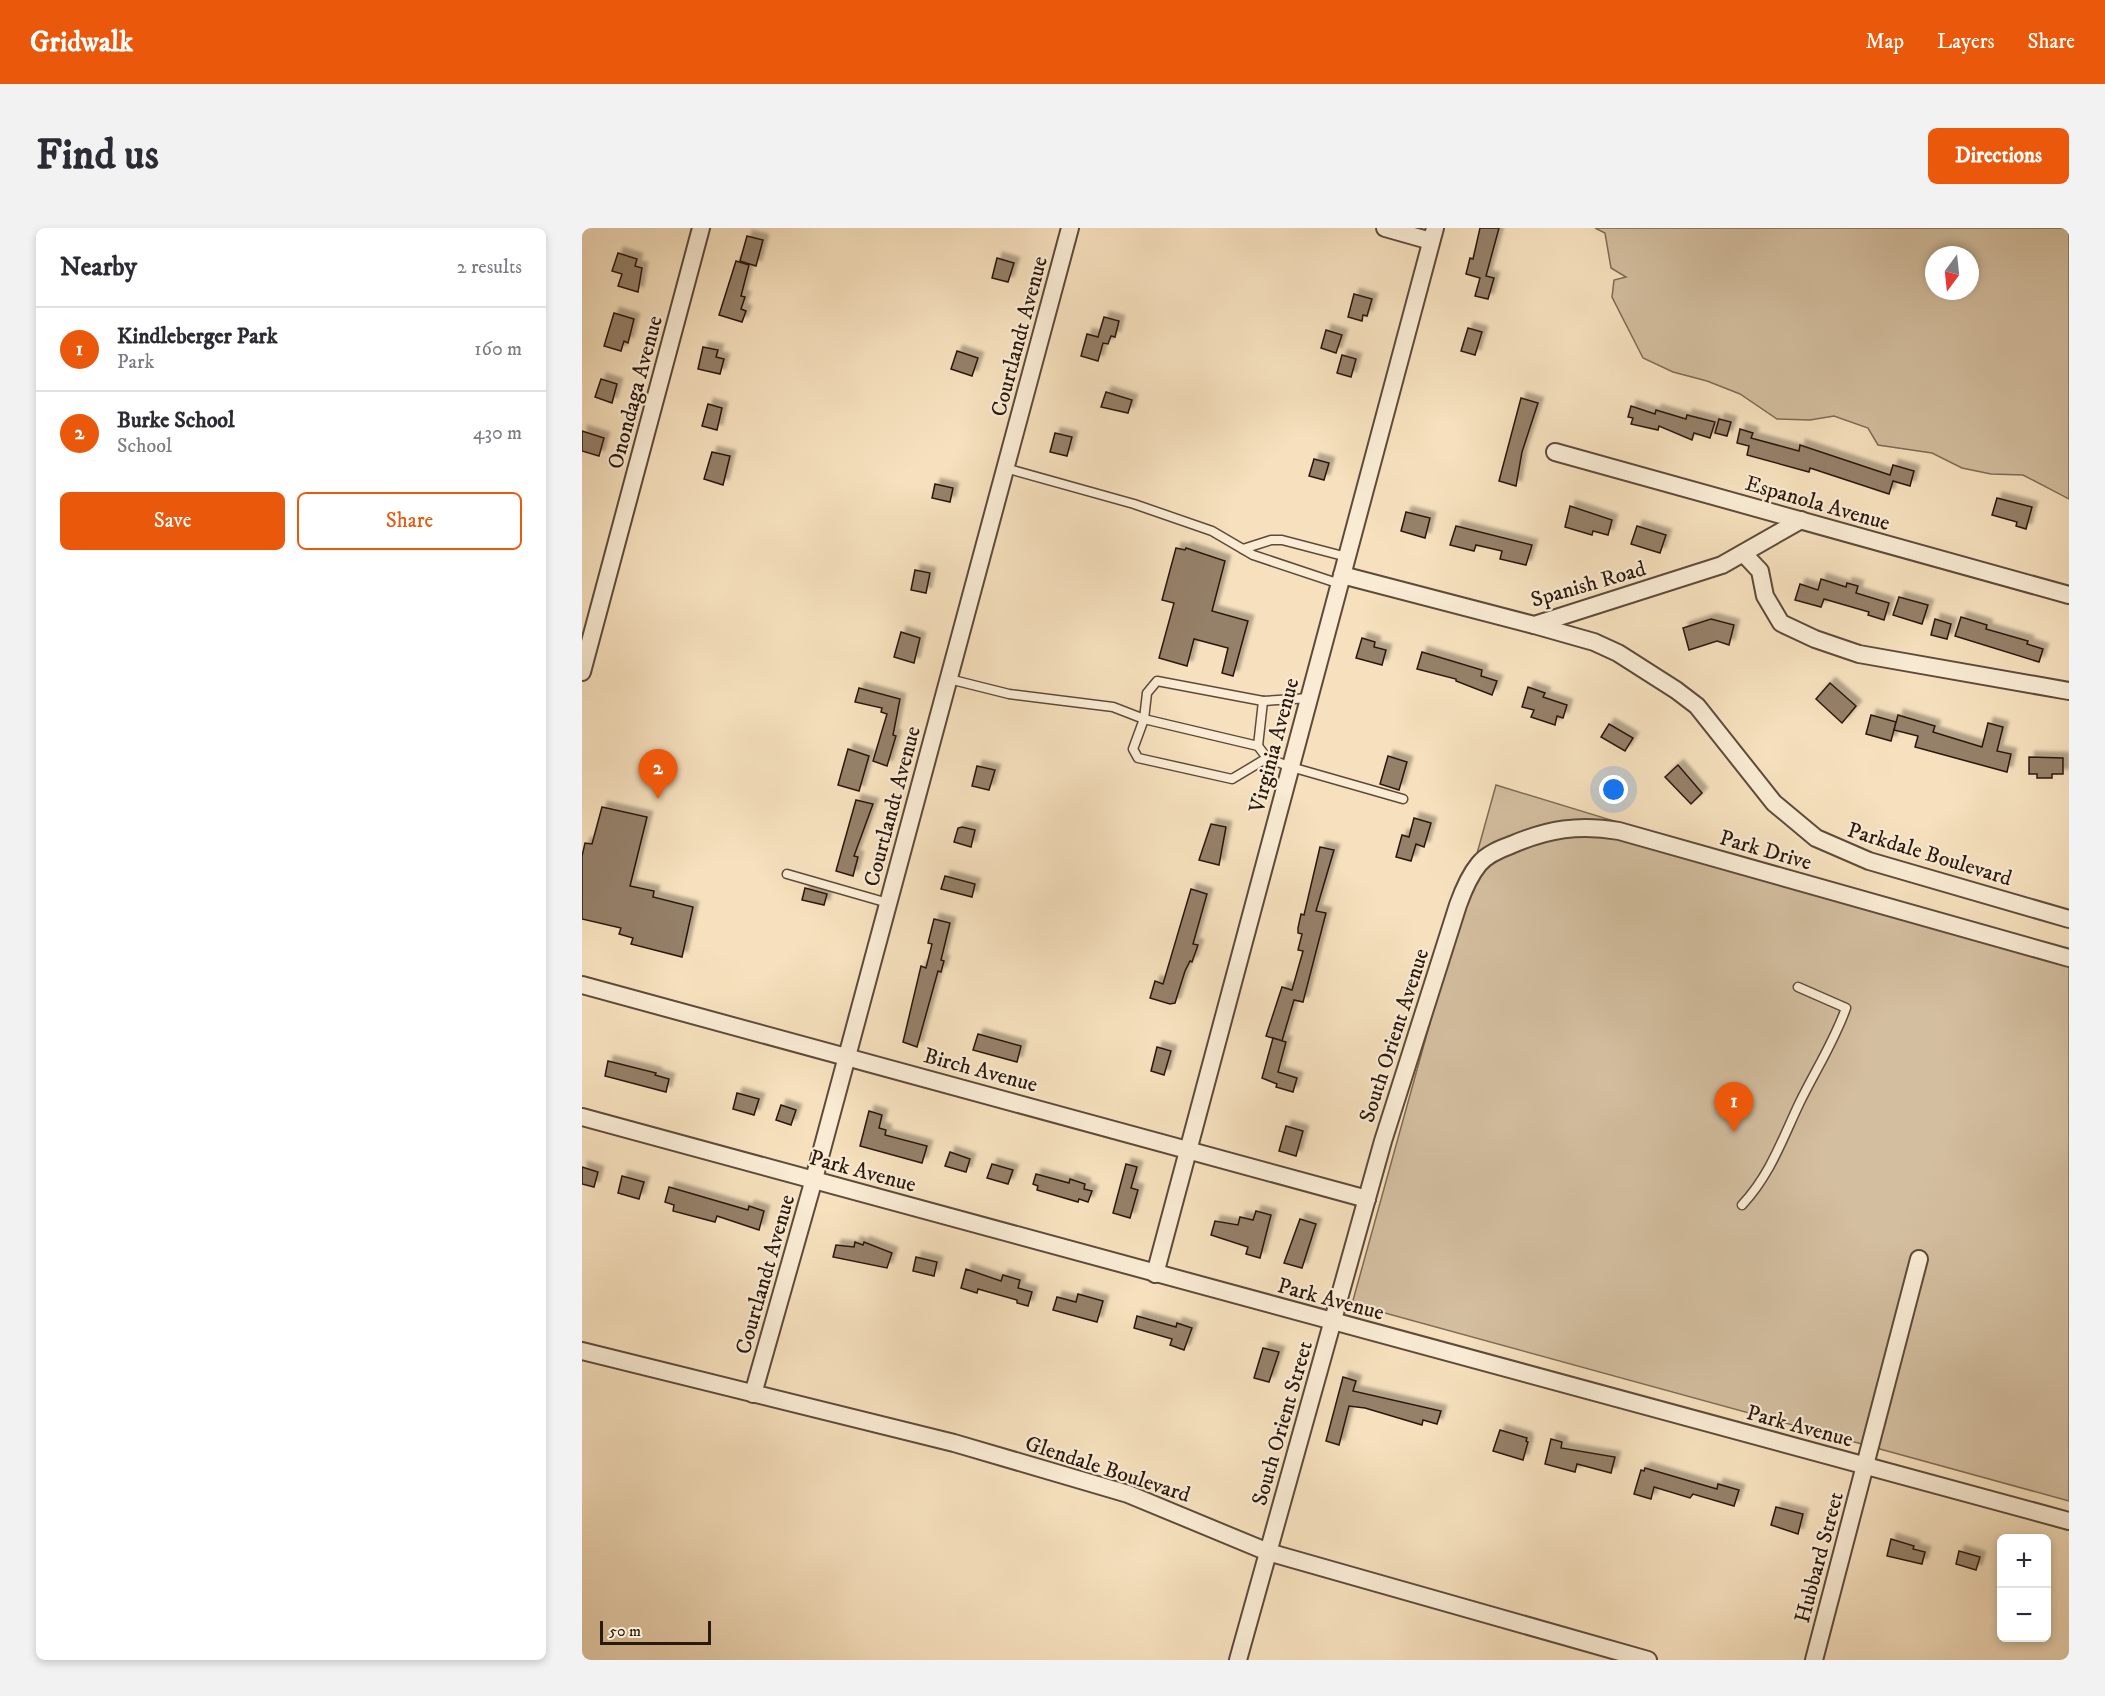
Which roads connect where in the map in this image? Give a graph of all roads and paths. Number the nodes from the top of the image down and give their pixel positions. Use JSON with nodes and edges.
{"nodes":[{"id":1,"x":701,"y":228,"type":"edge"},
{"id":2,"x":1070,"y":228,"type":"edge"},
{"id":3,"x":1385,"y":228,"type":"edge"},
{"id":4,"x":1433,"y":234,"type":"edge"},
{"id":5,"x":1555,"y":452,"type":"dead end"},
{"id":6,"x":1005,"y":468,"type":"junction"},
{"id":7,"x":1801,"y":520,"type":"junction"},
{"id":8,"x":1243,"y":549,"type":"junction"},
{"id":9,"x":1744,"y":554,"type":"junction"},
{"id":10,"x":1347,"y":557,"type":"junction"},
{"id":11,"x":1341,"y":580,"type":"junction"},
{"id":12,"x":2069,"y":595,"type":"edge"},
{"id":13,"x":1534,"y":626,"type":"junction"},
{"id":14,"x":582,"y":672,"type":"edge"},
{"id":15,"x":949,"y":679,"type":"junction"},
{"id":16,"x":2069,"y":691,"type":"edge"},
{"id":17,"x":1310,"y":698,"type":"junction"},
{"id":18,"x":1263,"y":701,"type":"junction"},
{"id":19,"x":1144,"y":718,"type":"junction"},
{"id":20,"x":1258,"y":746,"type":"junction"},
{"id":21,"x":1267,"y":758,"type":"junction"},
{"id":22,"x":1291,"y":767,"type":"junction"},
{"id":23,"x":1403,"y":799,"type":"dead end"},
{"id":24,"x":787,"y":874,"type":"dead end"},
{"id":25,"x":1464,"y":886,"type":"joint"},
{"id":26,"x":888,"y":903,"type":"junction"},
{"id":27,"x":2069,"y":919,"type":"edge"},
{"id":28,"x":2069,"y":958,"type":"edge"},
{"id":29,"x":582,"y":985,"type":"edge"},
{"id":30,"x":1798,"y":987,"type":"dead end"},
{"id":31,"x":847,"y":1055,"type":"junction"},
{"id":32,"x":582,"y":1117,"type":"edge"},
{"id":33,"x":1188,"y":1149,"type":"junction"},
{"id":34,"x":814,"y":1179,"type":"junction"},
{"id":35,"x":1367,"y":1199,"type":"junction"},
{"id":36,"x":1742,"y":1205,"type":"dead end"},
{"id":37,"x":1919,"y":1259,"type":"dead end"},
{"id":38,"x":1155,"y":1274,"type":"junction"},
{"id":39,"x":1333,"y":1322,"type":"junction"},
{"id":40,"x":582,"y":1351,"type":"edge"},
{"id":41,"x":753,"y":1394,"type":"junction"},
{"id":42,"x":1865,"y":1466,"type":"junction"},
{"id":43,"x":2069,"y":1521,"type":"edge"},
{"id":44,"x":1268,"y":1552,"type":"junction"},
{"id":45,"x":1238,"y":1660,"type":"edge"},
{"id":46,"x":1648,"y":1660,"type":"edge"},
{"id":47,"x":1814,"y":1660,"type":"edge"}],
"edges":[{"from":1,"to":14,"type":"street","name":"Onondaga Avenue"},
{"from":2,"to":6,"type":"street","name":"Courtlandt Avenue"},
{"from":3,"to":4,"type":"street"},
{"from":4,"to":10,"type":"street","name":"Virginia Avenue"},
{"from":5,"to":7,"type":"street","name":"Espanola Avenue"},
{"from":6,"to":8,"type":"lane"},
{"from":6,"to":15,"type":"street","name":"Courtlandt Avenue"},
{"from":7,"to":9,"type":"street","name":"Spanish Road"},
{"from":7,"to":12,"type":"street","name":"Espanola Avenue"},
{"from":8,"to":10,"type":"lane"},
{"from":8,"to":11,"type":"lane"},
{"from":9,"to":13,"type":"street","name":"Spanish Road"},
{"from":9,"to":16,"type":"street"},
{"from":10,"to":11,"type":"street","name":"Virginia Avenue"},
{"from":11,"to":13,"type":"street","name":"Spanish Road"},
{"from":11,"to":17,"type":"street","name":"Virginia Avenue"},
{"from":13,"to":27,"type":"street","name":"Parkdale Boulevard"},
{"from":15,"to":19,"type":"lane"},
{"from":15,"to":26,"type":"street","name":"Courtlandt Avenue"},
{"from":17,"to":18,"type":"lane"},
{"from":17,"to":22,"type":"street","name":"Virginia Avenue"},
{"from":18,"to":19,"type":"lane"},
{"from":18,"to":20,"type":"lane"},
{"from":19,"to":20,"type":"lane"},
{"from":19,"to":21,"type":"lane"},
{"from":20,"to":21,"type":"lane"},
{"from":21,"to":22,"type":"lane"},
{"from":22,"to":23,"type":"lane"},
{"from":22,"to":33,"type":"street","name":"Virginia Avenue"},
{"from":24,"to":26,"type":"lane"},
{"from":25,"to":28,"type":"street","name":"Park Drive"},
{"from":25,"to":35,"type":"street","name":"South Orient Avenue"},
{"from":26,"to":31,"type":"street","name":"Courtlandt Avenue"},
{"from":29,"to":31,"type":"street","name":"Birch Avenue"},
{"from":30,"to":36,"type":"lane"},
{"from":31,"to":33,"type":"street","name":"Birch Avenue"},
{"from":31,"to":34,"type":"street","name":"Courtlandt Avenue"},
{"from":32,"to":34,"type":"street","name":"Park Avenue"},
{"from":33,"to":35,"type":"street","name":"Birch Avenue"},
{"from":33,"to":38,"type":"street","name":"Virginia Avenue"},
{"from":34,"to":38,"type":"street","name":"Park Avenue"},
{"from":34,"to":41,"type":"street","name":"Courtlandt Avenue"},
{"from":35,"to":39,"type":"street","name":"South Orient Street"},
{"from":37,"to":42,"type":"street","name":"Hubbard Street"},
{"from":38,"to":39,"type":"street","name":"Park Avenue"},
{"from":39,"to":42,"type":"street","name":"Park Avenue"},
{"from":39,"to":44,"type":"street","name":"South Orient Street"},
{"from":40,"to":41,"type":"street","name":"Glendale Boulevard"},
{"from":41,"to":44,"type":"street","name":"Glendale Boulevard"},
{"from":42,"to":43,"type":"street","name":"Park Avenue"},
{"from":42,"to":47,"type":"street","name":"Hubbard Street"},
{"from":44,"to":45,"type":"street","name":"South Orient Street"},
{"from":44,"to":46,"type":"street","name":"Glendale Boulevard"}]}
